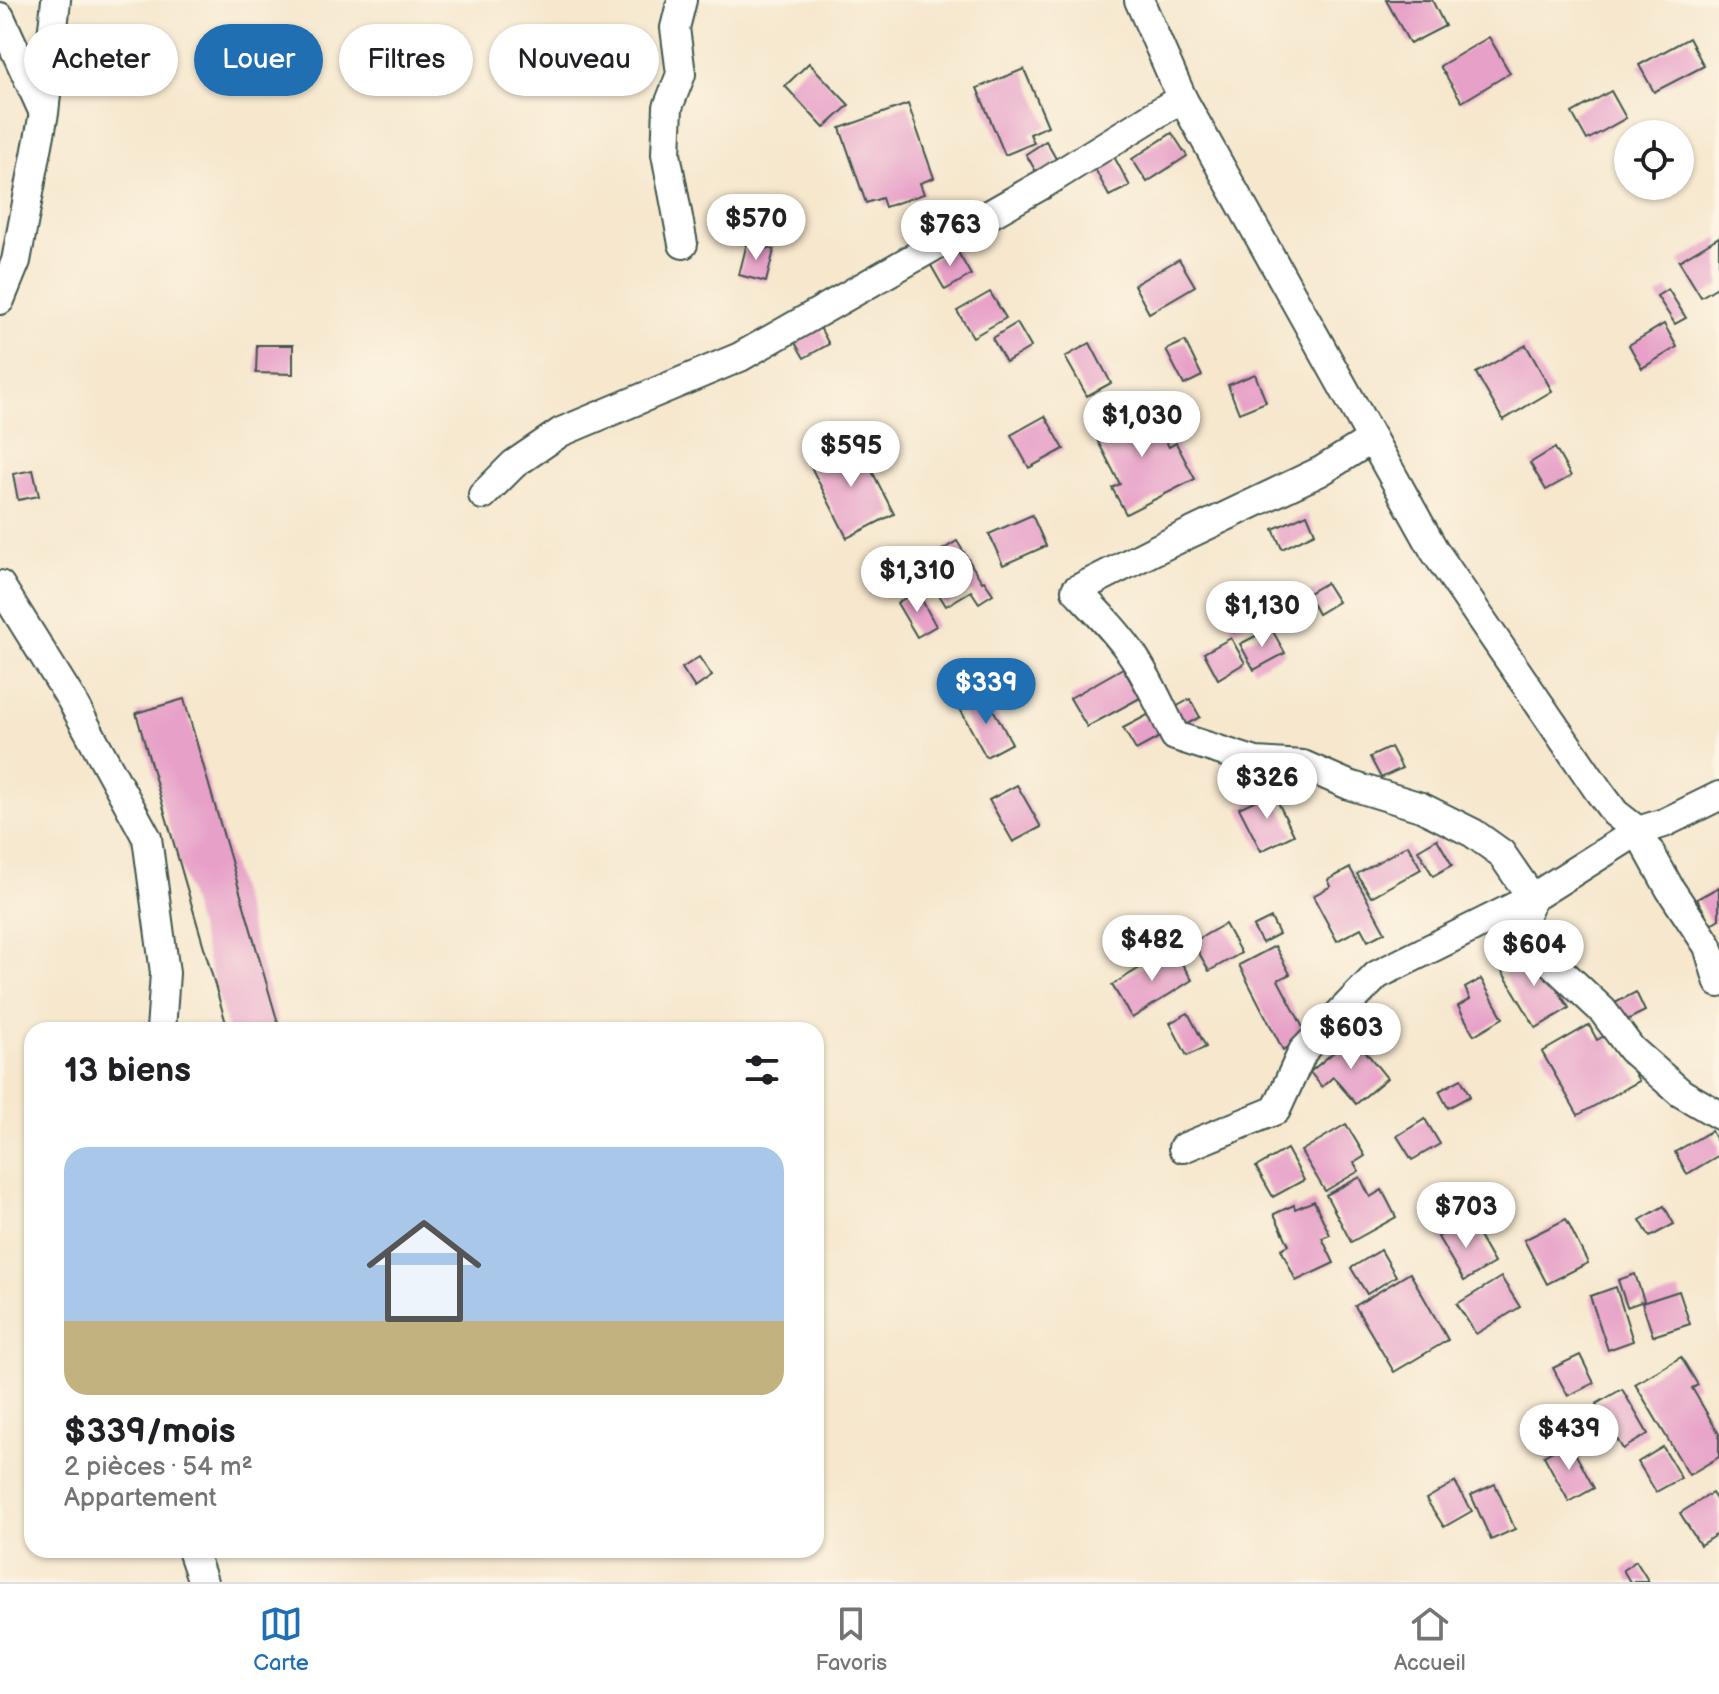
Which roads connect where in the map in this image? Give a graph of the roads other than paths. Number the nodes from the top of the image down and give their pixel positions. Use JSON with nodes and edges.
{"nodes":[{"id":1,"x":56,"y":0,"type":"edge"},
{"id":2,"x":682,"y":0,"type":"edge"},
{"id":3,"x":1139,"y":0,"type":"edge"},
{"id":4,"x":0,"y":17,"type":"edge"},
{"id":5,"x":1182,"y":98,"type":"junction"},
{"id":6,"x":44,"y":113,"type":"junction"},
{"id":7,"x":683,"y":244,"type":"dead end"},
{"id":8,"x":0,"y":300,"type":"edge"},
{"id":9,"x":1372,"y":439,"type":"junction"},
{"id":10,"x":483,"y":495,"type":"dead end"},
{"id":11,"x":0,"y":585,"type":"edge"},
{"id":12,"x":1719,"y":796,"type":"edge"},
{"id":13,"x":1638,"y":831,"type":"junction"},
{"id":14,"x":1532,"y":898,"type":"junction"},
{"id":15,"x":1715,"y":947,"type":"edge"},
{"id":16,"x":1719,"y":983,"type":"edge"},
{"id":17,"x":162,"y":1022,"type":"edge"},
{"id":18,"x":1719,"y":1115,"type":"edge"},
{"id":19,"x":1183,"y":1148,"type":"dead end"},
{"id":20,"x":195,"y":1558,"type":"edge"},
{"id":21,"x":203,"y":1582,"type":"edge"}],
"edges":[{"from":1,"to":6,"type":"street"},
{"from":2,"to":7,"type":"street"},
{"from":3,"to":5,"type":"street"},
{"from":4,"to":6,"type":"street"},
{"from":5,"to":9,"type":"street"},
{"from":5,"to":10,"type":"street"},
{"from":6,"to":8,"type":"street"},
{"from":9,"to":13,"type":"street"},
{"from":9,"to":14,"type":"street"},
{"from":11,"to":17,"type":"street"},
{"from":12,"to":13,"type":"street"},
{"from":13,"to":14,"type":"street"},
{"from":13,"to":15,"type":"street"},
{"from":14,"to":18,"type":"street"},
{"from":14,"to":19,"type":"street"},
{"from":15,"to":16,"type":"street"},
{"from":20,"to":21,"type":"street"}]}
